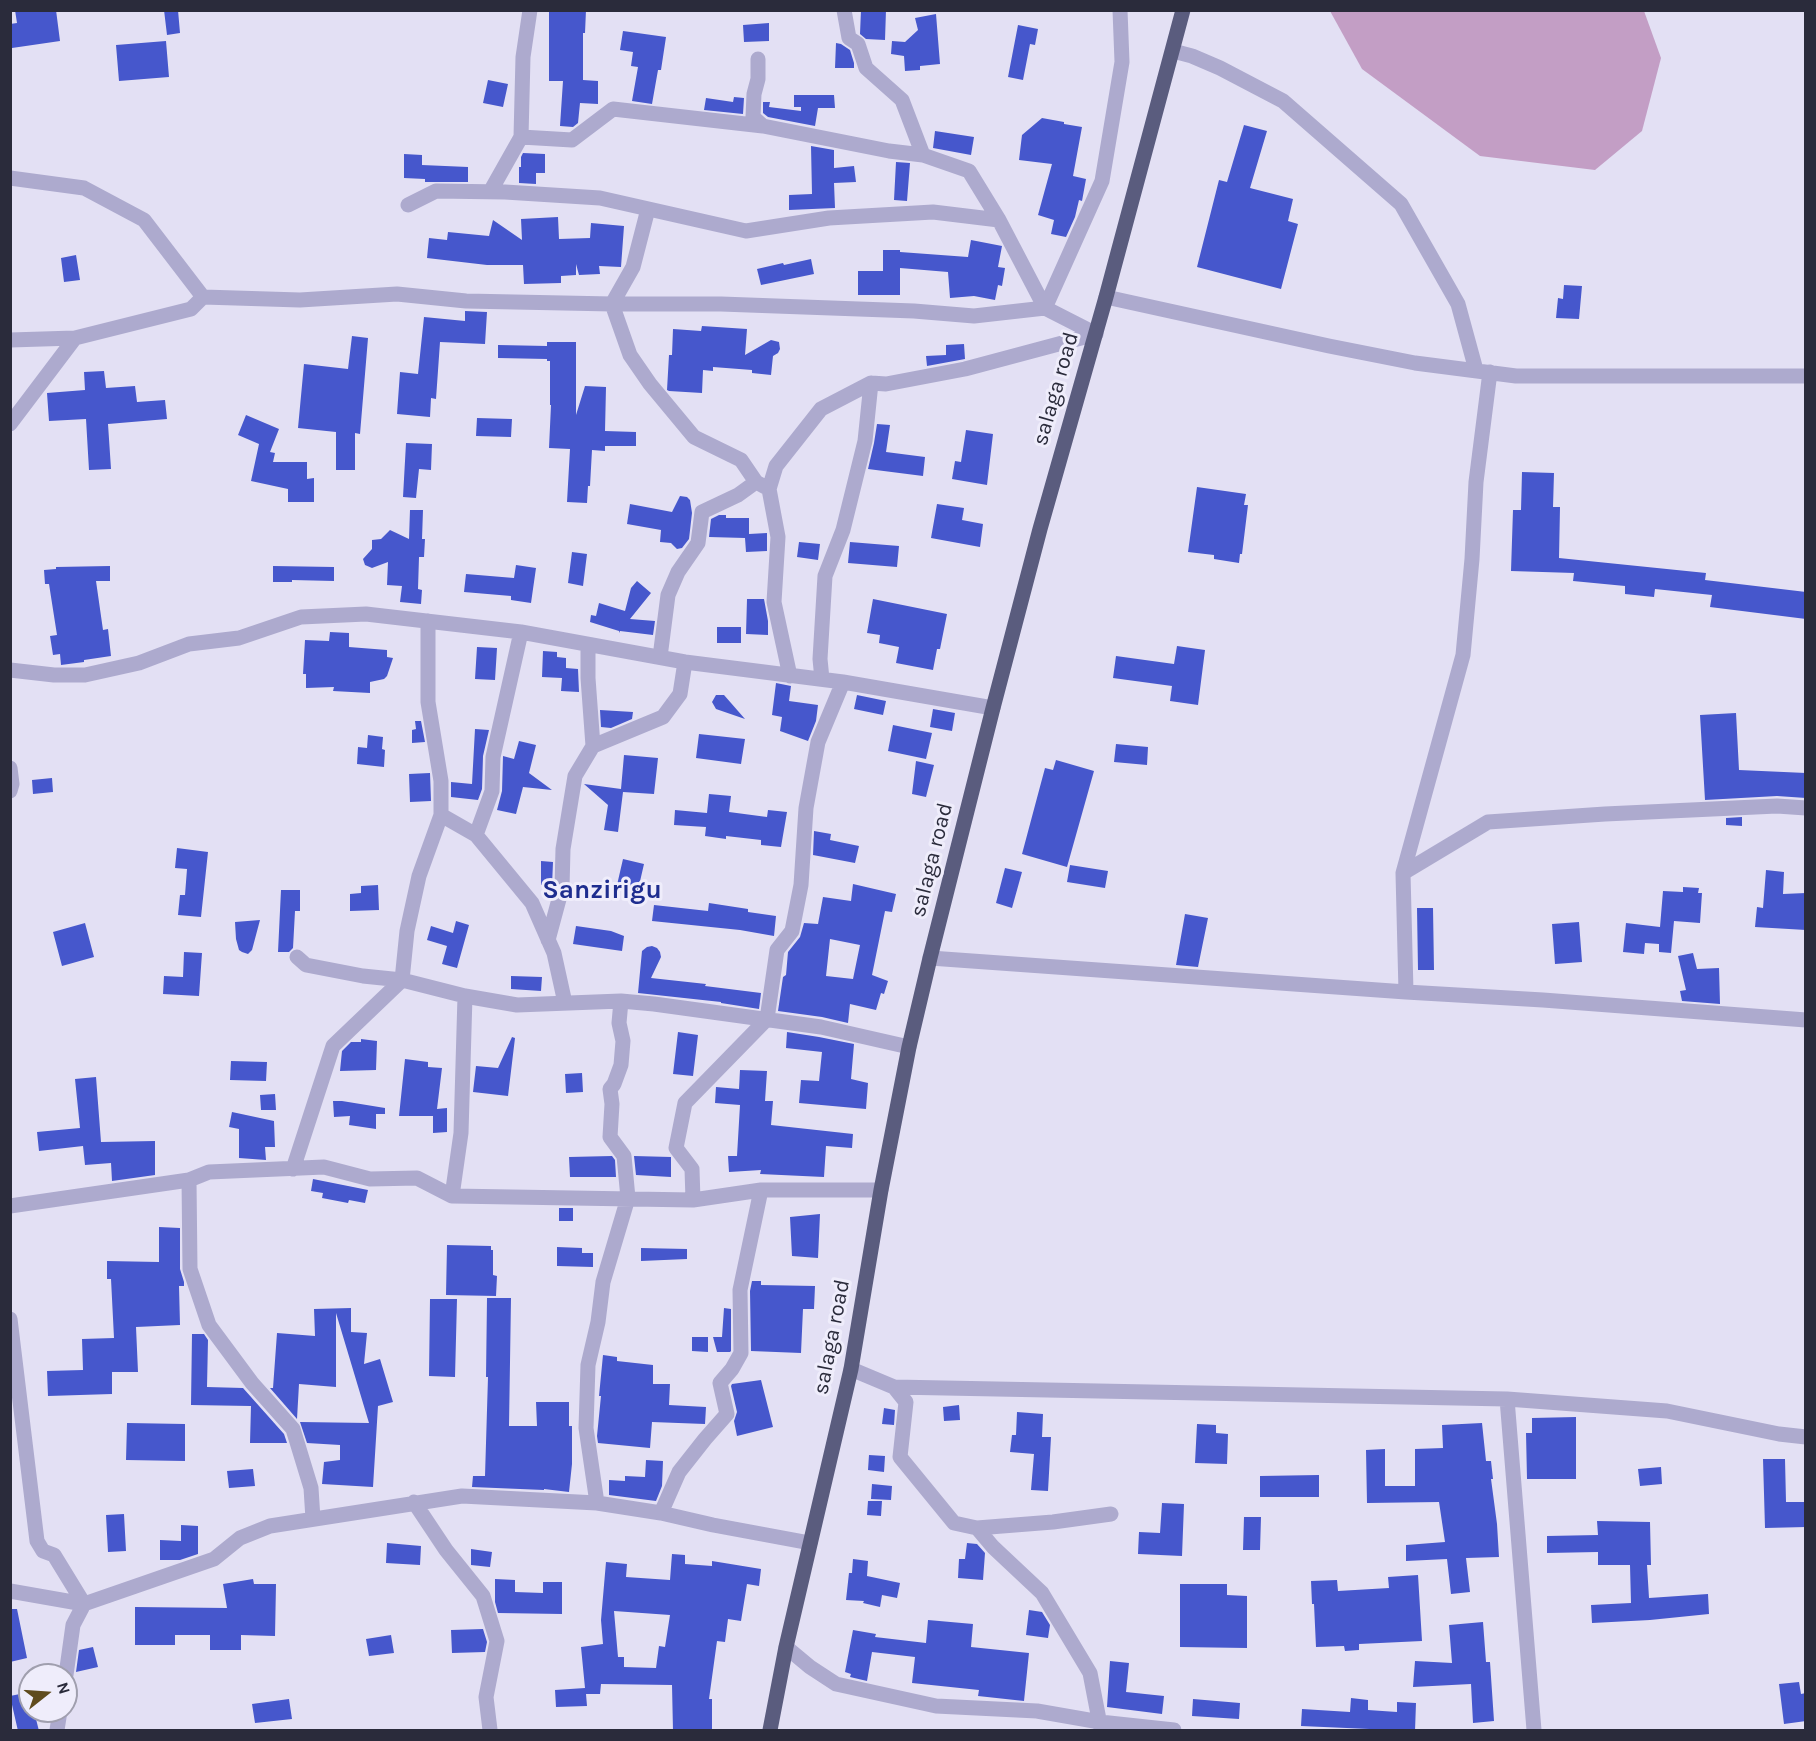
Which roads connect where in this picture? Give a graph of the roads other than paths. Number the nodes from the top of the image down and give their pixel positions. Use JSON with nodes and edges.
{"nodes":[{"id":1,"x":530,"y":10,"type":"edge"},
{"id":2,"x":844,"y":10,"type":"edge"},
{"id":3,"x":1120,"y":10,"type":"edge"},
{"id":4,"x":1183,"y":10,"type":"edge"},
{"id":5,"x":1173,"y":51,"type":"junction"},
{"id":6,"x":758,"y":59,"type":"dead end"},
{"id":7,"x":763,"y":126,"type":"junction"},
{"id":8,"x":521,"y":137,"type":"junction"},
{"id":9,"x":923,"y":155,"type":"junction"},
{"id":10,"x":10,"y":178,"type":"edge"},
{"id":11,"x":490,"y":192,"type":"junction"},
{"id":12,"x":408,"y":205,"type":"dead end"},
{"id":13,"x":648,"y":209,"type":"junction"},
{"id":14,"x":999,"y":220,"type":"junction"},
{"id":15,"x":203,"y":297,"type":"junction"},
{"id":16,"x":1106,"y":297,"type":"junction"},
{"id":17,"x":612,"y":304,"type":"junction"},
{"id":18,"x":1045,"y":308,"type":"junction"},
{"id":19,"x":1095,"y":334,"type":"junction"},
{"id":20,"x":75,"y":338,"type":"junction"},
{"id":21,"x":10,"y":340,"type":"edge"},
{"id":22,"x":1483,"y":371,"type":"junction"},
{"id":23,"x":1806,"y":376,"type":"edge"},
{"id":24,"x":871,"y":383,"type":"junction"},
{"id":25,"x":10,"y":424,"type":"edge"},
{"id":26,"x":763,"y":486,"type":"junction"},
{"id":27,"x":428,"y":621,"type":"junction"},
{"id":28,"x":521,"y":632,"type":"junction"},
{"id":29,"x":588,"y":645,"type":"junction"},
{"id":30,"x":660,"y":657,"type":"junction"},
{"id":31,"x":685,"y":662,"type":"junction"},
{"id":32,"x":10,"y":670,"type":"edge"},
{"id":33,"x":790,"y":676,"type":"junction"},
{"id":34,"x":822,"y":680,"type":"junction"},
{"id":35,"x":843,"y":682,"type":"junction"},
{"id":36,"x":993,"y":708,"type":"junction"},
{"id":37,"x":593,"y":746,"type":"junction"},
{"id":38,"x":10,"y":768,"type":"edge"},
{"id":39,"x":10,"y":790,"type":"edge"},
{"id":40,"x":1806,"y":808,"type":"edge"},
{"id":41,"x":441,"y":814,"type":"junction"},
{"id":42,"x":476,"y":835,"type":"junction"},
{"id":43,"x":1403,"y":873,"type":"junction"},
{"id":44,"x":548,"y":940,"type":"junction"},
{"id":45,"x":297,"y":957,"type":"dead end"},
{"id":46,"x":930,"y":958,"type":"junction"},
{"id":47,"x":402,"y":980,"type":"junction"},
{"id":48,"x":1406,"y":992,"type":"junction"},
{"id":49,"x":465,"y":996,"type":"junction"},
{"id":50,"x":621,"y":1001,"type":"junction"},
{"id":51,"x":565,"y":1003,"type":"junction"},
{"id":52,"x":767,"y":1019,"type":"junction"},
{"id":53,"x":1806,"y":1020,"type":"edge"},
{"id":54,"x":909,"y":1047,"type":"junction"},
{"id":55,"x":293,"y":1169,"type":"junction"},
{"id":56,"x":189,"y":1180,"type":"junction"},
{"id":57,"x":761,"y":1190,"type":"junction"},
{"id":58,"x":881,"y":1190,"type":"junction"},
{"id":59,"x":452,"y":1196,"type":"junction"},
{"id":60,"x":628,"y":1198,"type":"junction"},
{"id":61,"x":693,"y":1200,"type":"junction"},
{"id":62,"x":10,"y":1206,"type":"edge"},
{"id":63,"x":10,"y":1319,"type":"edge"},
{"id":64,"x":851,"y":1369,"type":"junction"},
{"id":65,"x":894,"y":1387,"type":"junction"},
{"id":66,"x":1507,"y":1399,"type":"junction"},
{"id":67,"x":1806,"y":1437,"type":"edge"},
{"id":68,"x":414,"y":1502,"type":"junction"},
{"id":69,"x":597,"y":1503,"type":"junction"},
{"id":70,"x":661,"y":1513,"type":"junction"},
{"id":71,"x":1111,"y":1514,"type":"dead end"},
{"id":72,"x":313,"y":1519,"type":"junction"},
{"id":73,"x":977,"y":1528,"type":"junction"},
{"id":74,"x":810,"y":1543,"type":"junction"},
{"id":75,"x":10,"y":1592,"type":"edge"},
{"id":76,"x":84,"y":1604,"type":"junction"},
{"id":77,"x":786,"y":1647,"type":"junction"},
{"id":78,"x":68,"y":1663,"type":"edge"},
{"id":79,"x":1101,"y":1726,"type":"edge"},
{"id":80,"x":490,"y":1731,"type":"edge"},
{"id":81,"x":770,"y":1731,"type":"edge"},
{"id":82,"x":1174,"y":1731,"type":"edge"},
{"id":83,"x":1534,"y":1731,"type":"edge"}],
"edges":[{"from":1,"to":8,"type":"street"},
{"from":2,"to":9,"type":"street"},
{"from":3,"to":18,"type":"street"},
{"from":4,"to":5,"type":"main road","name":"salaga road"},
{"from":5,"to":16,"type":"main road","name":"salaga road"},
{"from":5,"to":22,"type":"street"},
{"from":6,"to":7,"type":"street"},
{"from":7,"to":8,"type":"street"},
{"from":7,"to":9,"type":"street"},
{"from":8,"to":11,"type":"street"},
{"from":9,"to":14,"type":"street"},
{"from":10,"to":15,"type":"street"},
{"from":11,"to":12,"type":"street"},
{"from":11,"to":13,"type":"street"},
{"from":13,"to":14,"type":"street"},
{"from":13,"to":17,"type":"street"},
{"from":14,"to":18,"type":"street"},
{"from":15,"to":17,"type":"street"},
{"from":15,"to":20,"type":"street"},
{"from":16,"to":19,"type":"main road","name":"salaga road"},
{"from":16,"to":22,"type":"street"},
{"from":17,"to":18,"type":"street"},
{"from":17,"to":26,"type":"street"},
{"from":18,"to":19,"type":"street"},
{"from":19,"to":24,"type":"street"},
{"from":19,"to":36,"type":"main road","name":"salaga road"},
{"from":20,"to":21,"type":"street"},
{"from":20,"to":25,"type":"street"},
{"from":22,"to":23,"type":"street"},
{"from":22,"to":43,"type":"street"},
{"from":24,"to":26,"type":"street"},
{"from":24,"to":34,"type":"street"},
{"from":26,"to":30,"type":"street"},
{"from":26,"to":33,"type":"street"},
{"from":27,"to":28,"type":"street"},
{"from":27,"to":32,"type":"street"},
{"from":27,"to":41,"type":"street"},
{"from":28,"to":29,"type":"street"},
{"from":28,"to":42,"type":"street"},
{"from":29,"to":30,"type":"street"},
{"from":29,"to":37,"type":"street"},
{"from":30,"to":31,"type":"street"},
{"from":31,"to":33,"type":"street"},
{"from":31,"to":37,"type":"street"},
{"from":33,"to":34,"type":"street"},
{"from":34,"to":35,"type":"street"},
{"from":35,"to":36,"type":"street"},
{"from":35,"to":52,"type":"street"},
{"from":36,"to":46,"type":"main road","name":"salaga road"},
{"from":37,"to":44,"type":"street"},
{"from":38,"to":39,"type":"street"},
{"from":40,"to":43,"type":"street"},
{"from":41,"to":42,"type":"street"},
{"from":41,"to":47,"type":"street"},
{"from":42,"to":44,"type":"street"},
{"from":43,"to":48,"type":"street"},
{"from":44,"to":51,"type":"street"},
{"from":45,"to":47,"type":"street"},
{"from":46,"to":48,"type":"street"},
{"from":46,"to":54,"type":"main road","name":"salaga road"},
{"from":47,"to":49,"type":"street"},
{"from":47,"to":55,"type":"street"},
{"from":48,"to":53,"type":"street"},
{"from":49,"to":51,"type":"street"},
{"from":49,"to":59,"type":"street"},
{"from":50,"to":51,"type":"street"},
{"from":50,"to":52,"type":"street"},
{"from":50,"to":60,"type":"street"},
{"from":52,"to":54,"type":"street"},
{"from":52,"to":61,"type":"street"},
{"from":54,"to":58,"type":"main road","name":"salaga road"},
{"from":55,"to":56,"type":"street"},
{"from":55,"to":59,"type":"street"},
{"from":56,"to":62,"type":"street"},
{"from":56,"to":72,"type":"street"},
{"from":57,"to":58,"type":"street"},
{"from":57,"to":61,"type":"street"},
{"from":57,"to":70,"type":"street"},
{"from":58,"to":64,"type":"main road","name":"salaga road"},
{"from":59,"to":60,"type":"street"},
{"from":60,"to":61,"type":"street"},
{"from":60,"to":69,"type":"street"},
{"from":63,"to":76,"type":"street"},
{"from":64,"to":65,"type":"street"},
{"from":64,"to":74,"type":"main road","name":"salaga road"},
{"from":65,"to":66,"type":"street"},
{"from":65,"to":73,"type":"street"},
{"from":66,"to":67,"type":"street"},
{"from":66,"to":83,"type":"street"},
{"from":68,"to":69,"type":"street"},
{"from":68,"to":72,"type":"street"},
{"from":68,"to":80,"type":"street"},
{"from":69,"to":70,"type":"street"},
{"from":70,"to":74,"type":"street"},
{"from":71,"to":73,"type":"street"},
{"from":72,"to":76,"type":"street"},
{"from":73,"to":79,"type":"street"},
{"from":74,"to":77,"type":"main road","name":"salaga road"},
{"from":75,"to":76,"type":"street"},
{"from":76,"to":78,"type":"street"},
{"from":77,"to":79,"type":"street"},
{"from":77,"to":81,"type":"main road","name":"salaga road"},
{"from":79,"to":82,"type":"street"}]}
